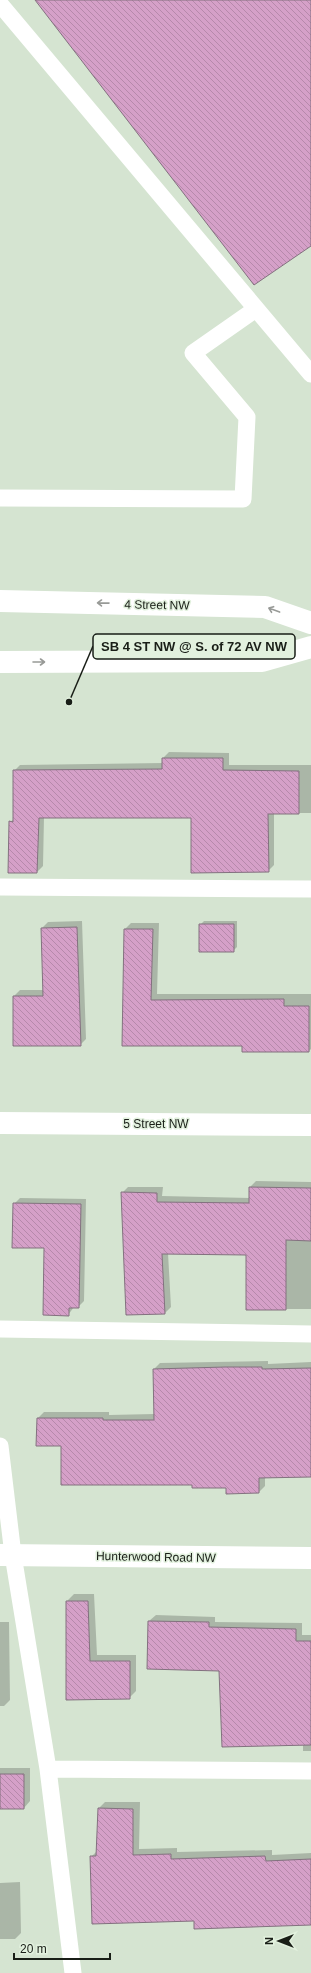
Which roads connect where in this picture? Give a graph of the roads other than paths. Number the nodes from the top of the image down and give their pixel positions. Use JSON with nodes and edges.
{"nodes":[{"id":1,"x":0,"y":4,"type":"edge"},
{"id":2,"x":256,"y":309,"type":"junction"},
{"id":3,"x":311,"y":374,"type":"edge"},
{"id":4,"x":0,"y":498,"type":"edge"},
{"id":5,"x":0,"y":601,"type":"edge"},
{"id":6,"x":311,"y":623,"type":"edge"},
{"id":7,"x":311,"y":647,"type":"edge"},
{"id":8,"x":0,"y":662,"type":"edge"},
{"id":9,"x":0,"y":888,"type":"edge"},
{"id":10,"x":311,"y":889,"type":"edge"},
{"id":11,"x":0,"y":1123,"type":"edge"},
{"id":12,"x":311,"y":1124,"type":"edge"},
{"id":13,"x":0,"y":1329,"type":"edge"},
{"id":14,"x":311,"y":1334,"type":"edge"},
{"id":15,"x":0,"y":1446,"type":"edge"},
{"id":16,"x":7,"y":1555,"type":"edge"},
{"id":17,"x":311,"y":1558,"type":"edge"},
{"id":18,"x":48,"y":1769,"type":"junction"},
{"id":19,"x":311,"y":1771,"type":"edge"},
{"id":20,"x":73,"y":1973,"type":"edge"}],
"edges":[{"from":1,"to":2,"type":"lane"},
{"from":2,"to":3,"type":"lane"},
{"from":2,"to":4,"type":"lane"},
{"from":6,"to":5,"type":"main road","name":"4 Street NW","one_way":true},
{"from":8,"to":7,"type":"main road","one_way":true},
{"from":9,"to":10,"type":"lane"},
{"from":11,"to":12,"type":"main road","name":"5 Street NW"},
{"from":13,"to":14,"type":"lane"},
{"from":15,"to":16,"type":"lane"},
{"from":16,"to":17,"type":"main road","name":"Hunterwood Road NW"},
{"from":16,"to":18,"type":"lane"},
{"from":18,"to":19,"type":"lane"},
{"from":18,"to":20,"type":"lane"}]}
